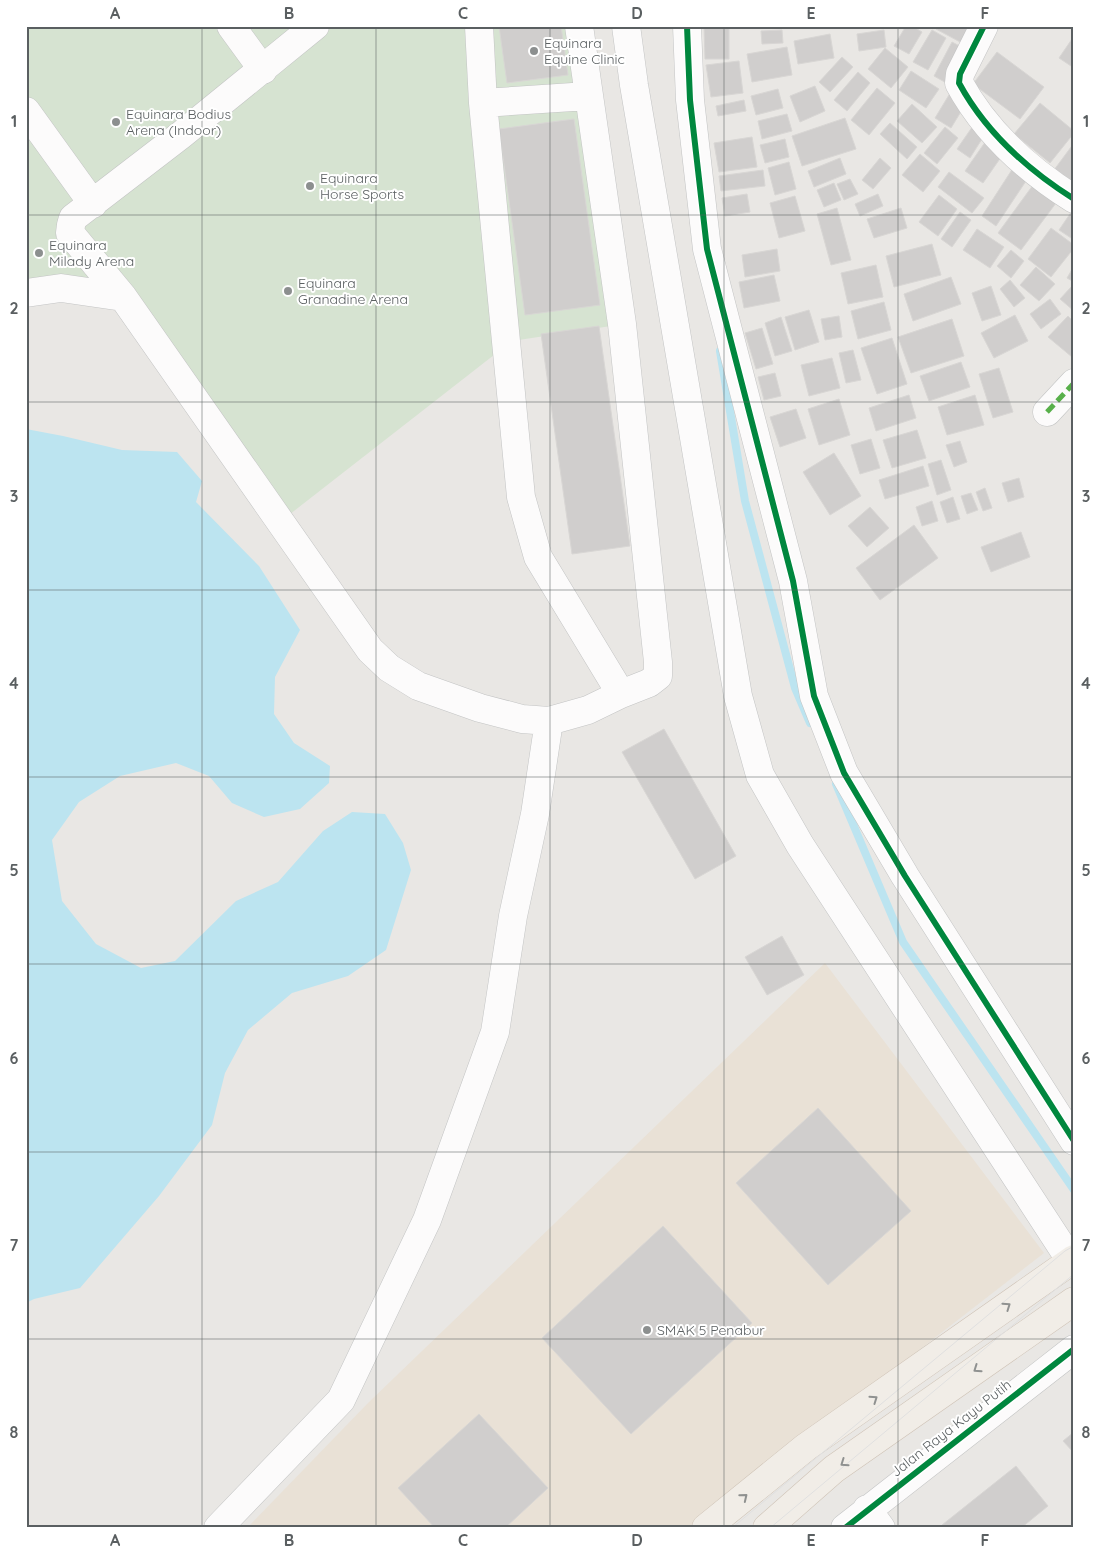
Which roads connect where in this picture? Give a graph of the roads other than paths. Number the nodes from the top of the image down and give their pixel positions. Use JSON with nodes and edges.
{"nodes":[{"id":1,"x":232,"y":26,"type":"edge"},
{"id":2,"x":315,"y":26,"type":"edge"},
{"id":3,"x":479,"y":26,"type":"edge"},
{"id":4,"x":579,"y":26,"type":"edge"},
{"id":5,"x":626,"y":26,"type":"edge"},
{"id":6,"x":687,"y":26,"type":"edge"},
{"id":7,"x":984,"y":26,"type":"edge"},
{"id":8,"x":263,"y":70,"type":"junction"},
{"id":9,"x":588,"y":96,"type":"junction"},
{"id":10,"x":483,"y":103,"type":"junction"},
{"id":11,"x":26,"y":111,"type":"edge"},
{"id":12,"x":1074,"y":200,"type":"edge"},
{"id":13,"x":93,"y":204,"type":"junction"},
{"id":14,"x":26,"y":293,"type":"edge"},
{"id":15,"x":123,"y":297,"type":"junction"},
{"id":16,"x":1074,"y":383,"type":"edge"},
{"id":17,"x":1047,"y":412,"type":"dead end"},
{"id":18,"x":621,"y":694,"type":"junction"},
{"id":19,"x":549,"y":721,"type":"junction"},
{"id":20,"x":1074,"y":1141,"type":"edge"},
{"id":21,"x":1072,"y":1260,"type":"edge"},
{"id":22,"x":1074,"y":1301,"type":"edge"},
{"id":23,"x":1074,"y":1349,"type":"edge"},
{"id":24,"x":874,"y":1519,"type":"edge"},
{"id":25,"x":218,"y":1528,"type":"edge"},
{"id":26,"x":706,"y":1528,"type":"edge"},
{"id":27,"x":767,"y":1528,"type":"edge"},
{"id":28,"x":845,"y":1528,"type":"edge"}],
"edges":[{"from":1,"to":8,"type":"street"},
{"from":2,"to":8,"type":"street"},
{"from":3,"to":10,"type":"street"},
{"from":4,"to":9,"type":"street"},
{"from":5,"to":21,"type":"street"},
{"from":6,"to":20,"type":"street"},
{"from":7,"to":12,"type":"street"},
{"from":8,"to":13,"type":"street"},
{"from":9,"to":10,"type":"street"},
{"from":9,"to":18,"type":"street"},
{"from":10,"to":18,"type":"street"},
{"from":11,"to":13,"type":"street"},
{"from":13,"to":15,"type":"street"},
{"from":14,"to":15,"type":"street"},
{"from":15,"to":19,"type":"street"},
{"from":16,"to":17,"type":"street"},
{"from":18,"to":19,"type":"street"},
{"from":19,"to":25,"type":"street"},
{"from":26,"to":21,"type":"main road","one_way":true},
{"from":22,"to":27,"type":"main road","one_way":true},
{"from":23,"to":24,"type":"street","name":"Jalan Raya Kayu Putih"},
{"from":24,"to":28,"type":"street","name":"Jalan Raya Kayu Putih"}]}
